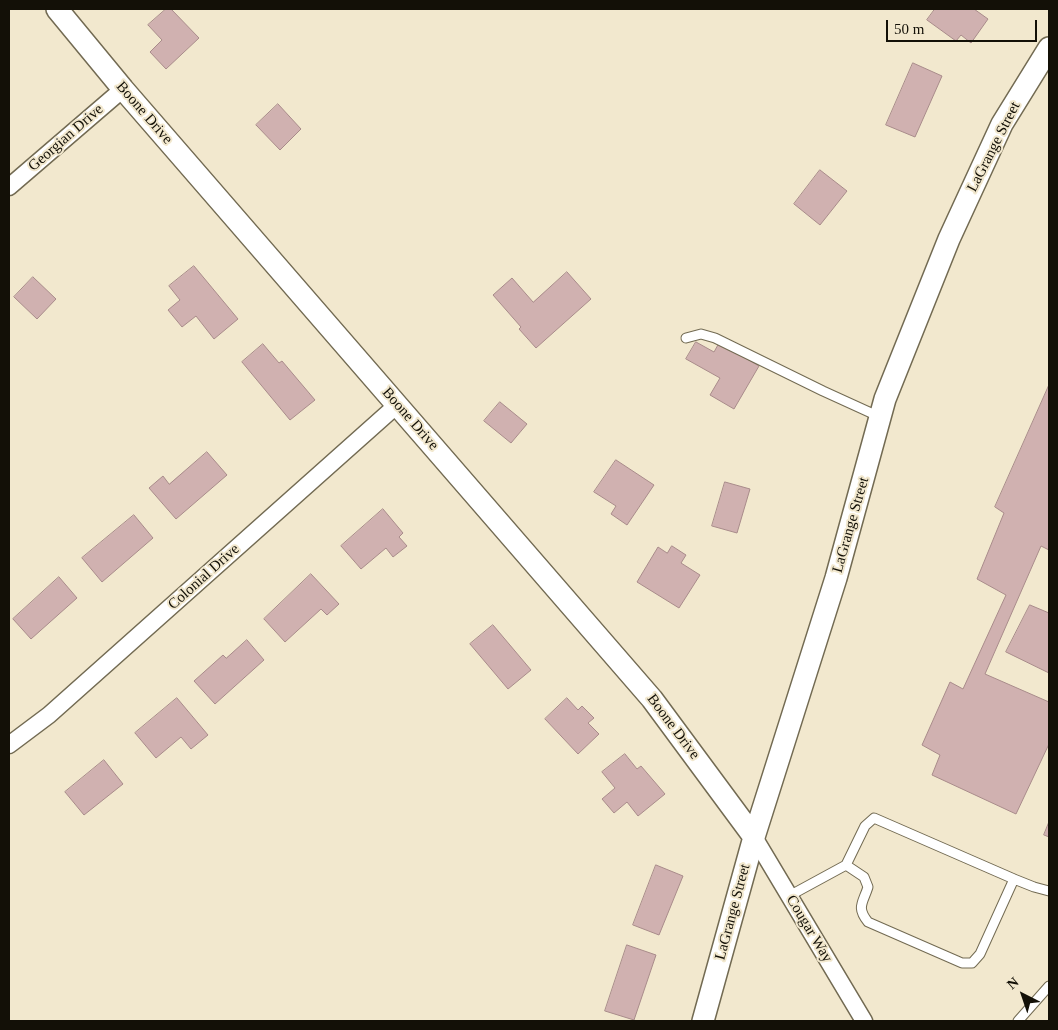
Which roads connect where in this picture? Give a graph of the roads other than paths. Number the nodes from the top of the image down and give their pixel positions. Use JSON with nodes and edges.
{"nodes":[{"id":1,"x":63,"y":11,"type":"edge"},
{"id":2,"x":1049,"y":48,"type":"edge"},
{"id":3,"x":123,"y":89,"type":"junction"},
{"id":4,"x":9,"y":187,"type":"edge"},
{"id":5,"x":686,"y":338,"type":"dead end"},
{"id":6,"x":397,"y":405,"type":"junction"},
{"id":7,"x":881,"y":417,"type":"junction"},
{"id":8,"x":9,"y":745,"type":"edge"},
{"id":9,"x":754,"y":837,"type":"junction"},
{"id":10,"x":846,"y":865,"type":"junction"},
{"id":11,"x":1014,"y":879,"type":"junction"},
{"id":12,"x":1049,"y":891,"type":"edge"},
{"id":13,"x":789,"y":896,"type":"junction"},
{"id":14,"x":1049,"y":986,"type":"edge"},
{"id":15,"x":703,"y":1021,"type":"edge"},
{"id":16,"x":864,"y":1021,"type":"edge"},
{"id":17,"x":1018,"y":1021,"type":"edge"}],
"edges":[{"from":1,"to":3,"type":"street","name":"Boone Drive"},
{"from":2,"to":7,"type":"street","name":"LaGrange Street"},
{"from":3,"to":4,"type":"street","name":"Georgian Drive"},
{"from":3,"to":6,"type":"street","name":"Boone Drive"},
{"from":5,"to":7,"type":"lane"},
{"from":6,"to":8,"type":"street","name":"Colonial Drive"},
{"from":6,"to":9,"type":"street","name":"Boone Drive"},
{"from":7,"to":9,"type":"street","name":"LaGrange Street"},
{"from":9,"to":13,"type":"street","name":"Cougar Way"},
{"from":9,"to":15,"type":"street","name":"LaGrange Street"},
{"from":10,"to":11,"type":"lane"},
{"from":10,"to":11,"type":"lane"},
{"from":10,"to":13,"type":"lane"},
{"from":11,"to":12,"type":"lane"},
{"from":13,"to":16,"type":"street","name":"Cougar Way"},
{"from":14,"to":17,"type":"lane"}]}
